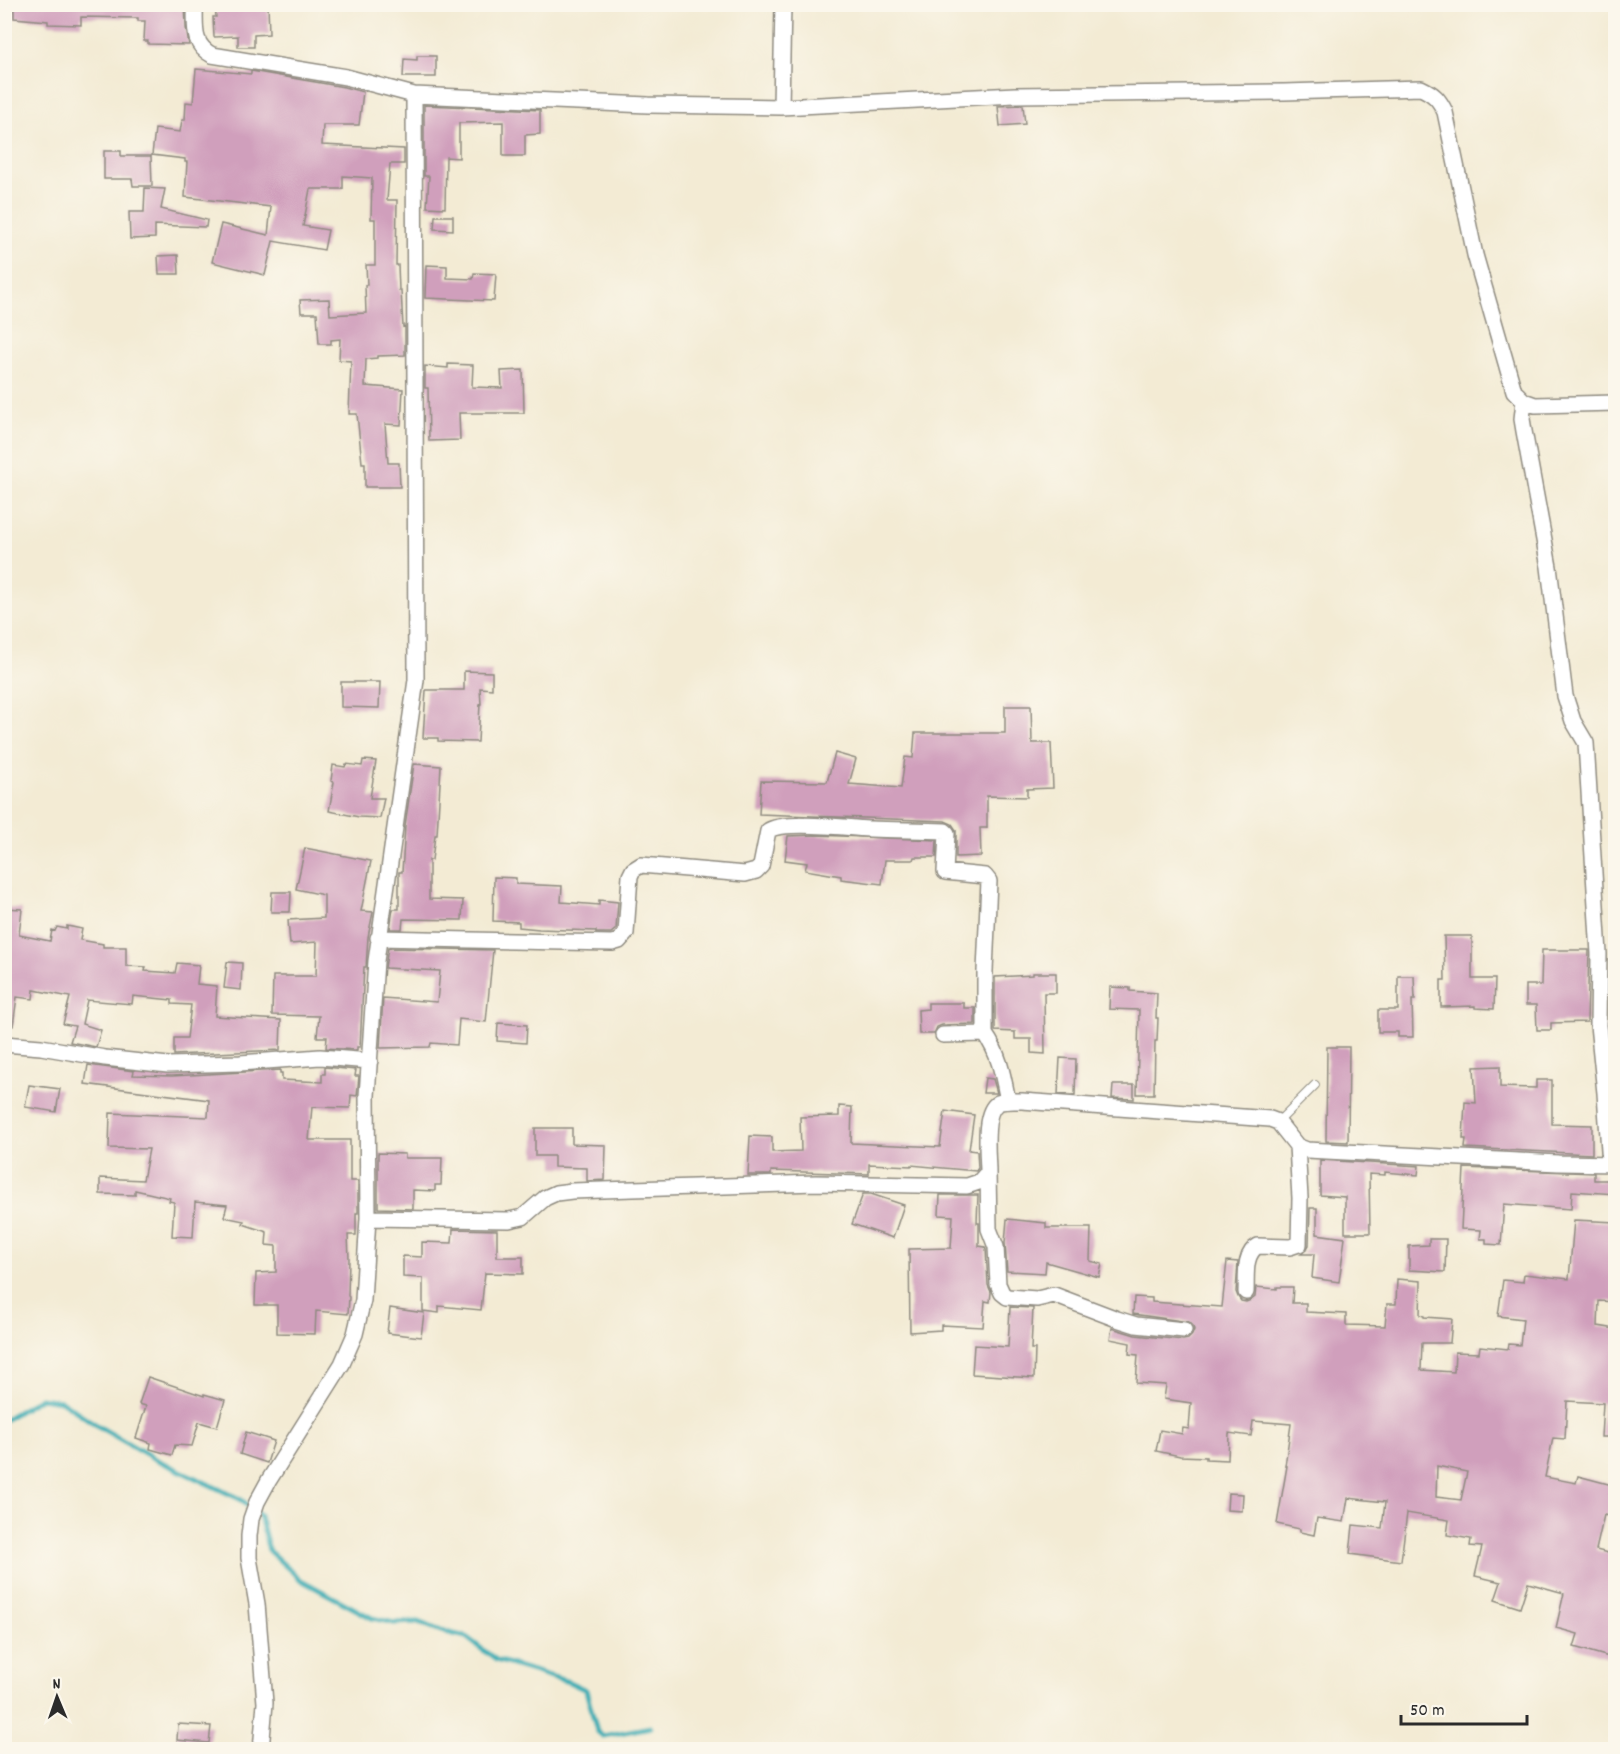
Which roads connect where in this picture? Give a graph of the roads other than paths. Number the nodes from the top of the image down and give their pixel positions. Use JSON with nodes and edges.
{"nodes":[{"id":1,"x":195,"y":4,"type":"edge"},
{"id":2,"x":783,"y":4,"type":"edge"},
{"id":3,"x":414,"y":95,"type":"junction"},
{"id":4,"x":781,"y":107,"type":"junction"},
{"id":5,"x":1524,"y":401,"type":"junction"},
{"id":6,"x":1616,"y":403,"type":"edge"},
{"id":7,"x":378,"y":938,"type":"junction"},
{"id":8,"x":985,"y":1034,"type":"junction"},
{"id":9,"x":943,"y":1035,"type":"dead end"},
{"id":10,"x":4,"y":1044,"type":"edge"},
{"id":11,"x":370,"y":1061,"type":"junction"},
{"id":12,"x":1315,"y":1085,"type":"dead end"},
{"id":13,"x":1008,"y":1101,"type":"junction"},
{"id":14,"x":1278,"y":1122,"type":"junction"},
{"id":15,"x":1297,"y":1146,"type":"junction"},
{"id":16,"x":1613,"y":1165,"type":"edge"},
{"id":17,"x":988,"y":1172,"type":"junction"},
{"id":18,"x":368,"y":1218,"type":"junction"},
{"id":19,"x":1246,"y":1292,"type":"dead end"},
{"id":20,"x":1184,"y":1329,"type":"dead end"},
{"id":21,"x":261,"y":1749,"type":"edge"}],
"edges":[{"from":1,"to":3,"type":"street"},
{"from":2,"to":4,"type":"street"},
{"from":3,"to":4,"type":"street"},
{"from":3,"to":7,"type":"street"},
{"from":4,"to":5,"type":"street"},
{"from":5,"to":6,"type":"street"},
{"from":5,"to":16,"type":"street"},
{"from":7,"to":8,"type":"street"},
{"from":7,"to":11,"type":"street"},
{"from":8,"to":9,"type":"street"},
{"from":8,"to":13,"type":"street"},
{"from":10,"to":11,"type":"street"},
{"from":11,"to":18,"type":"street"},
{"from":12,"to":14,"type":"lane"},
{"from":13,"to":14,"type":"street"},
{"from":13,"to":17,"type":"street"},
{"from":14,"to":15,"type":"street"},
{"from":15,"to":16,"type":"street"},
{"from":15,"to":19,"type":"street"},
{"from":17,"to":18,"type":"street"},
{"from":17,"to":20,"type":"street"},
{"from":18,"to":21,"type":"street"}]}
